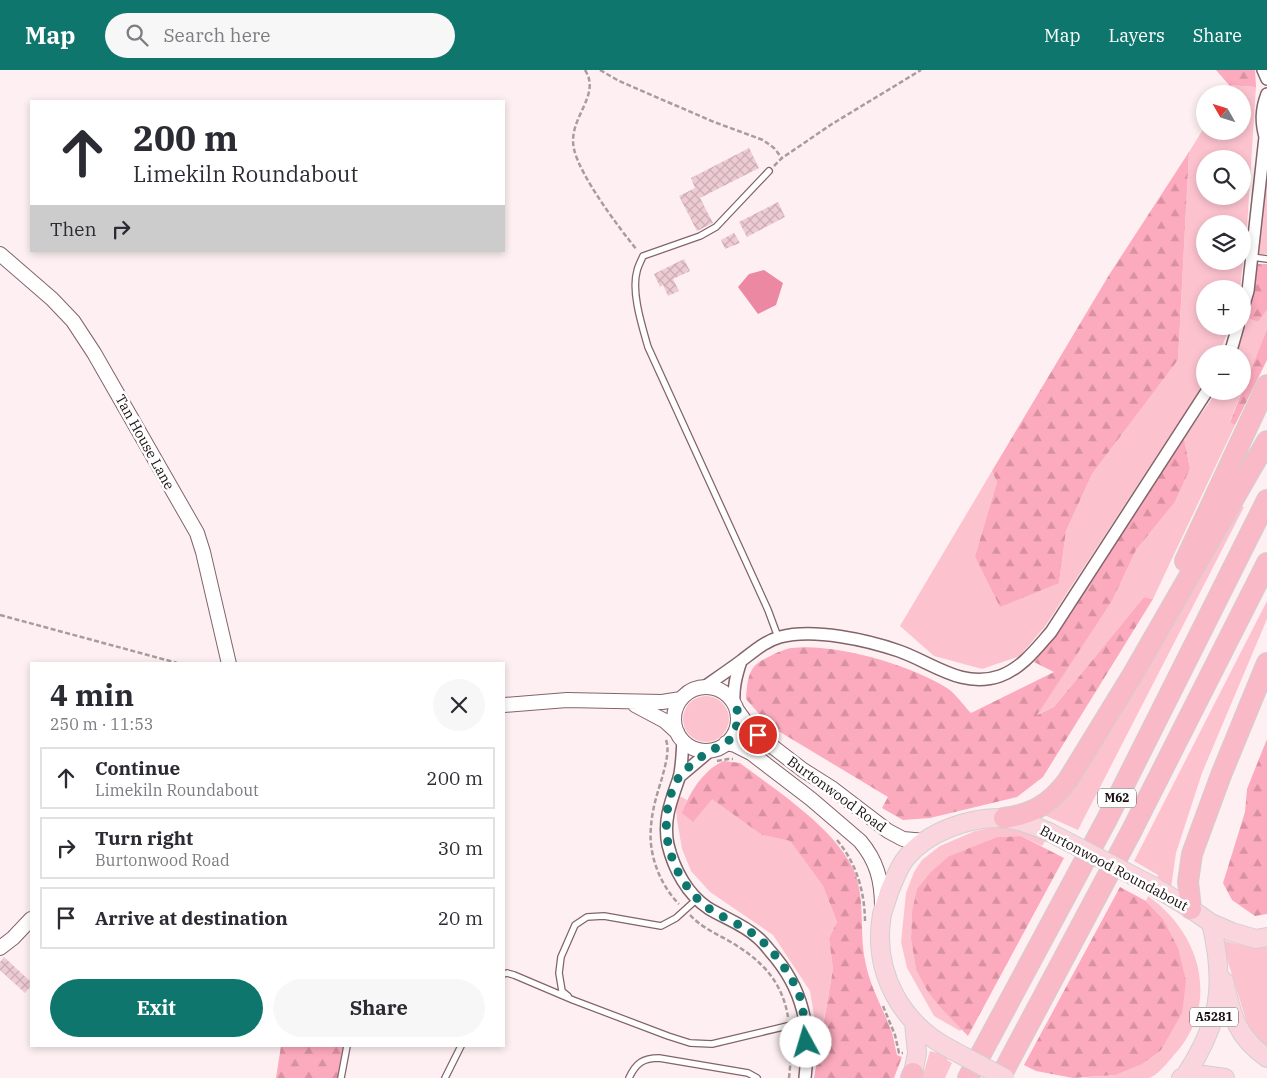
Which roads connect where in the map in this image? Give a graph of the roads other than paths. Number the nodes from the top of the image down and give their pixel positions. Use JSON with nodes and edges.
{"nodes":[{"id":1,"x":1263,"y":70,"type":"edge"},
{"id":2,"x":1267,"y":79,"type":"edge"},
{"id":3,"x":1267,"y":94,"type":"edge"},
{"id":4,"x":1266,"y":136,"type":"edge"},
{"id":5,"x":1265,"y":151,"type":"edge"},
{"id":6,"x":769,"y":171,"type":"road end"},
{"id":7,"x":0,"y":254,"type":"edge"},
{"id":8,"x":1252,"y":257,"type":"junction"},
{"id":9,"x":1267,"y":259,"type":"edge"},
{"id":10,"x":1249,"y":280,"type":"edge"},
{"id":11,"x":1267,"y":385,"type":"edge"},
{"id":12,"x":1201,"y":400,"type":"edge"},
{"id":13,"x":1267,"y":441,"type":"edge"},
{"id":14,"x":1267,"y":500,"type":"edge"},
{"id":15,"x":1267,"y":563,"type":"edge"},
{"id":16,"x":778,"y":637,"type":"junction"},
{"id":17,"x":741,"y":661,"type":"junction"},
{"id":18,"x":229,"y":662,"type":"edge"},
{"id":19,"x":1267,"y":663,"type":"edge"},
{"id":20,"x":1134,"y":674,"type":"junction"},
{"id":21,"x":704,"y":687,"type":"junction"},
{"id":22,"x":682,"y":699,"type":"junction"},
{"id":23,"x":628,"y":703,"type":"junction"},
{"id":24,"x":505,"y":705,"type":"edge"},
{"id":25,"x":735,"y":707,"type":"junction"},
{"id":26,"x":680,"y":737,"type":"junction"},
{"id":27,"x":726,"y":743,"type":"junction"},
{"id":28,"x":712,"y":757,"type":"junction"},
{"id":29,"x":679,"y":777,"type":"junction"},
{"id":30,"x":1004,"y":818,"type":"junction"},
{"id":31,"x":925,"y":841,"type":"junction"},
{"id":32,"x":697,"y":899,"type":"junction"},
{"id":33,"x":1191,"y":909,"type":"junction"},
{"id":34,"x":882,"y":912,"type":"junction"},
{"id":35,"x":30,"y":921,"type":"edge"},
{"id":36,"x":1211,"y":923,"type":"junction"},
{"id":37,"x":1267,"y":937,"type":"edge"},
{"id":38,"x":0,"y":948,"type":"edge"},
{"id":39,"x":1218,"y":951,"type":"junction"},
{"id":40,"x":505,"y":974,"type":"edge"},
{"id":41,"x":573,"y":1000,"type":"junction"},
{"id":42,"x":804,"y":1022,"type":"junction"},
{"id":43,"x":914,"y":1024,"type":"junction"},
{"id":44,"x":347,"y":1047,"type":"edge"},
{"id":45,"x":460,"y":1047,"type":"edge"},
{"id":46,"x":1267,"y":1058,"type":"edge"},
{"id":47,"x":912,"y":1076,"type":"edge"},
{"id":48,"x":1183,"y":1077,"type":"edge"},
{"id":49,"x":341,"y":1078,"type":"edge"},
{"id":50,"x":445,"y":1078,"type":"edge"},
{"id":51,"x":629,"y":1078,"type":"edge"},
{"id":52,"x":757,"y":1078,"type":"edge"},
{"id":53,"x":805,"y":1078,"type":"edge"},
{"id":54,"x":968,"y":1078,"type":"edge"},
{"id":55,"x":1000,"y":1078,"type":"edge"},
{"id":56,"x":1005,"y":1078,"type":"edge"},
{"id":57,"x":1225,"y":1078,"type":"edge"}],
"edges":[{"from":1,"to":2,"type":"street"},
{"from":3,"to":4,"type":"street"},
{"from":4,"to":5,"type":"street"},
{"from":5,"to":8,"type":"street"},
{"from":6,"to":16,"type":"lane"},
{"from":7,"to":18,"type":"street","name":"Tan House Lane"},
{"from":8,"to":9,"type":"lane"},
{"from":8,"to":10,"type":"street"},
{"from":11,"to":20,"type":"highway"},
{"from":12,"to":16,"type":"street"},
{"from":13,"to":20,"type":"highway"},
{"from":14,"to":54,"type":"highway","number":"M62"},
{"from":15,"to":55,"type":"highway","number":"M62"},
{"from":16,"to":17,"type":"street"},
{"from":17,"to":21,"type":"street"},
{"from":17,"to":25,"type":"street"},
{"from":19,"to":33,"type":"highway"},
{"from":20,"to":30,"type":"highway"},
{"from":21,"to":22,"type":"street"},
{"from":21,"to":25,"type":"street"},
{"from":22,"to":23,"type":"street"},
{"from":22,"to":26,"type":"street"},
{"from":23,"to":24,"type":"street"},
{"from":23,"to":26,"type":"street"},
{"from":25,"to":27,"type":"street"},
{"from":25,"to":31,"type":"street","name":"Burtonwood Road"},
{"from":26,"to":28,"type":"street"},
{"from":26,"to":29,"type":"street"},
{"from":27,"to":28,"type":"street"},
{"from":27,"to":34,"type":"street","name":"Burtonwood Road"},
{"from":28,"to":29,"type":"street"},
{"from":29,"to":32,"type":"street"},
{"from":30,"to":31,"type":"main road","name":"Burtonwood Roundabout"},
{"from":30,"to":33,"type":"main road","name":"Burtonwood Roundabout","bridge":true},
{"from":31,"to":34,"type":"main road","name":"Burtonwood Roundabout"},
{"from":32,"to":41,"type":"lane"},
{"from":32,"to":42,"type":"street"},
{"from":33,"to":36,"type":"main road","name":"Burtonwood Roundabout"},
{"from":34,"to":43,"type":"main road","name":"Burtonwood Roundabout"},
{"from":35,"to":38,"type":"street"},
{"from":36,"to":37,"type":"main road","name":"Burtonwood Roundabout"},
{"from":36,"to":39,"type":"main road","number":"A5281"},
{"from":39,"to":46,"type":"main road","number":"A5281"},
{"from":39,"to":48,"type":"main road","number":"A5281"},
{"from":40,"to":41,"type":"lane"},
{"from":41,"to":42,"type":"lane"},
{"from":42,"to":53,"type":"street"},
{"from":43,"to":47,"type":"main road"},
{"from":43,"to":56,"type":"main road","name":"Burtonwood Roundabout","bridge":true},
{"from":44,"to":49,"type":"lane"},
{"from":45,"to":50,"type":"lane"},
{"from":48,"to":57,"type":"main road","number":"A5281"},
{"from":51,"to":52,"type":"lane"}]}
